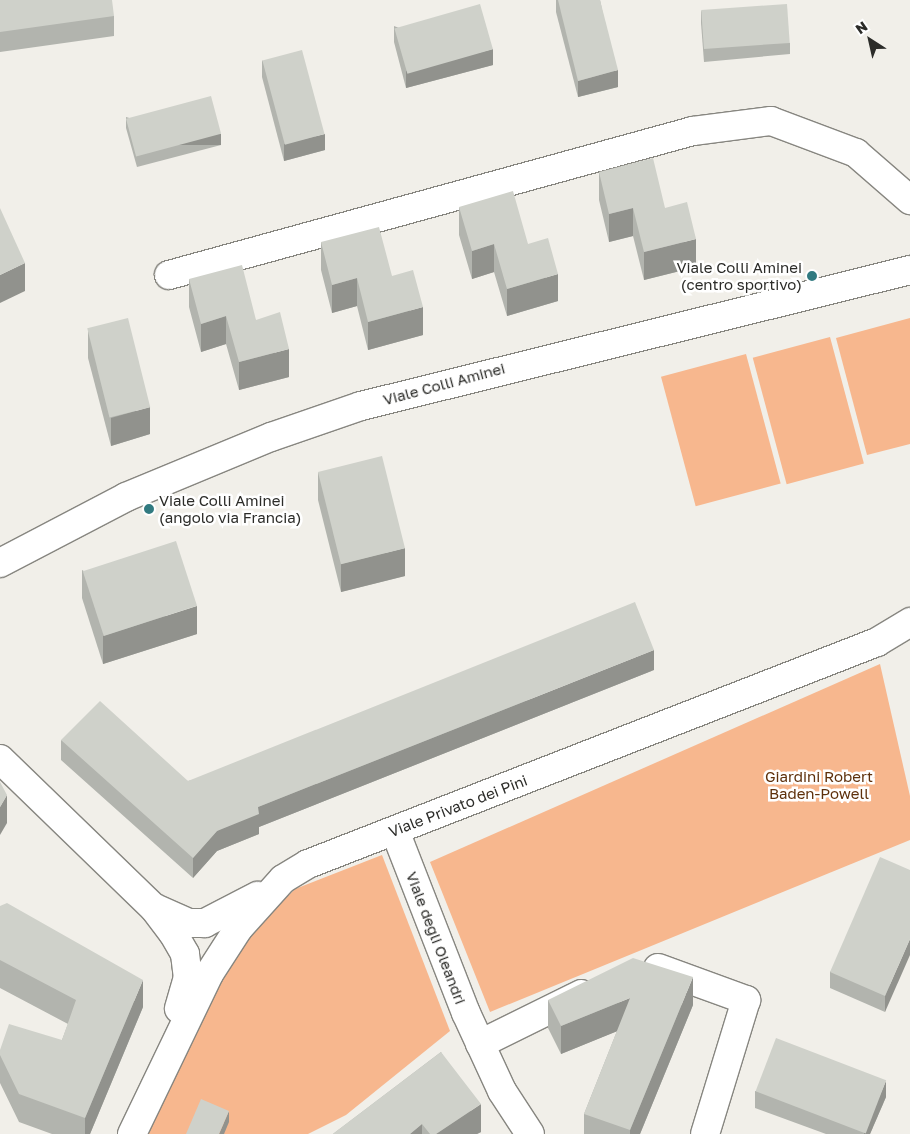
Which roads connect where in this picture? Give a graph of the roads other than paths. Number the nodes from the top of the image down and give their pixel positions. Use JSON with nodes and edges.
{"nodes":[{"id":1,"x":910,"y":200,"type":"edge"},
{"id":2,"x":910,"y":270,"type":"edge"},
{"id":3,"x":169,"y":276,"type":"dead end"},
{"id":4,"x":0,"y":563,"type":"edge"},
{"id":5,"x":910,"y":622,"type":"edge"},
{"id":6,"x":0,"y":759,"type":"edge"},
{"id":7,"x":395,"y":831,"type":"junction"},
{"id":8,"x":283,"y":879,"type":"junction"},
{"id":9,"x":154,"y":908,"type":"junction"},
{"id":10,"x":634,"y":967,"type":"edge"},
{"id":11,"x":609,"y":980,"type":"edge"},
{"id":12,"x":480,"y":1044,"type":"junction"},
{"id":13,"x":172,"y":1045,"type":"junction"},
{"id":14,"x":132,"y":1134,"type":"edge"},
{"id":15,"x":530,"y":1134,"type":"edge"},
{"id":16,"x":705,"y":1134,"type":"edge"}],
"edges":[{"from":1,"to":3,"type":"street"},
{"from":2,"to":4,"type":"street","name":"Viale Colli Aminei"},
{"from":5,"to":7,"type":"street","name":"Viale Privato dei Pini"},
{"from":6,"to":9,"type":"street"},
{"from":7,"to":8,"type":"street","name":"Viale Privato dei Pini"},
{"from":7,"to":12,"type":"street","name":"Viale degli Oleandri"},
{"from":8,"to":9,"type":"street"},
{"from":8,"to":13,"type":"street","name":"Viale Privato dei Pini"},
{"from":9,"to":13,"type":"street"},
{"from":10,"to":16,"type":"street"},
{"from":11,"to":12,"type":"street"},
{"from":12,"to":15,"type":"street","name":"Viale degli Oleandri"},
{"from":13,"to":14,"type":"street","name":"Viale Privato dei Pini"}]}
